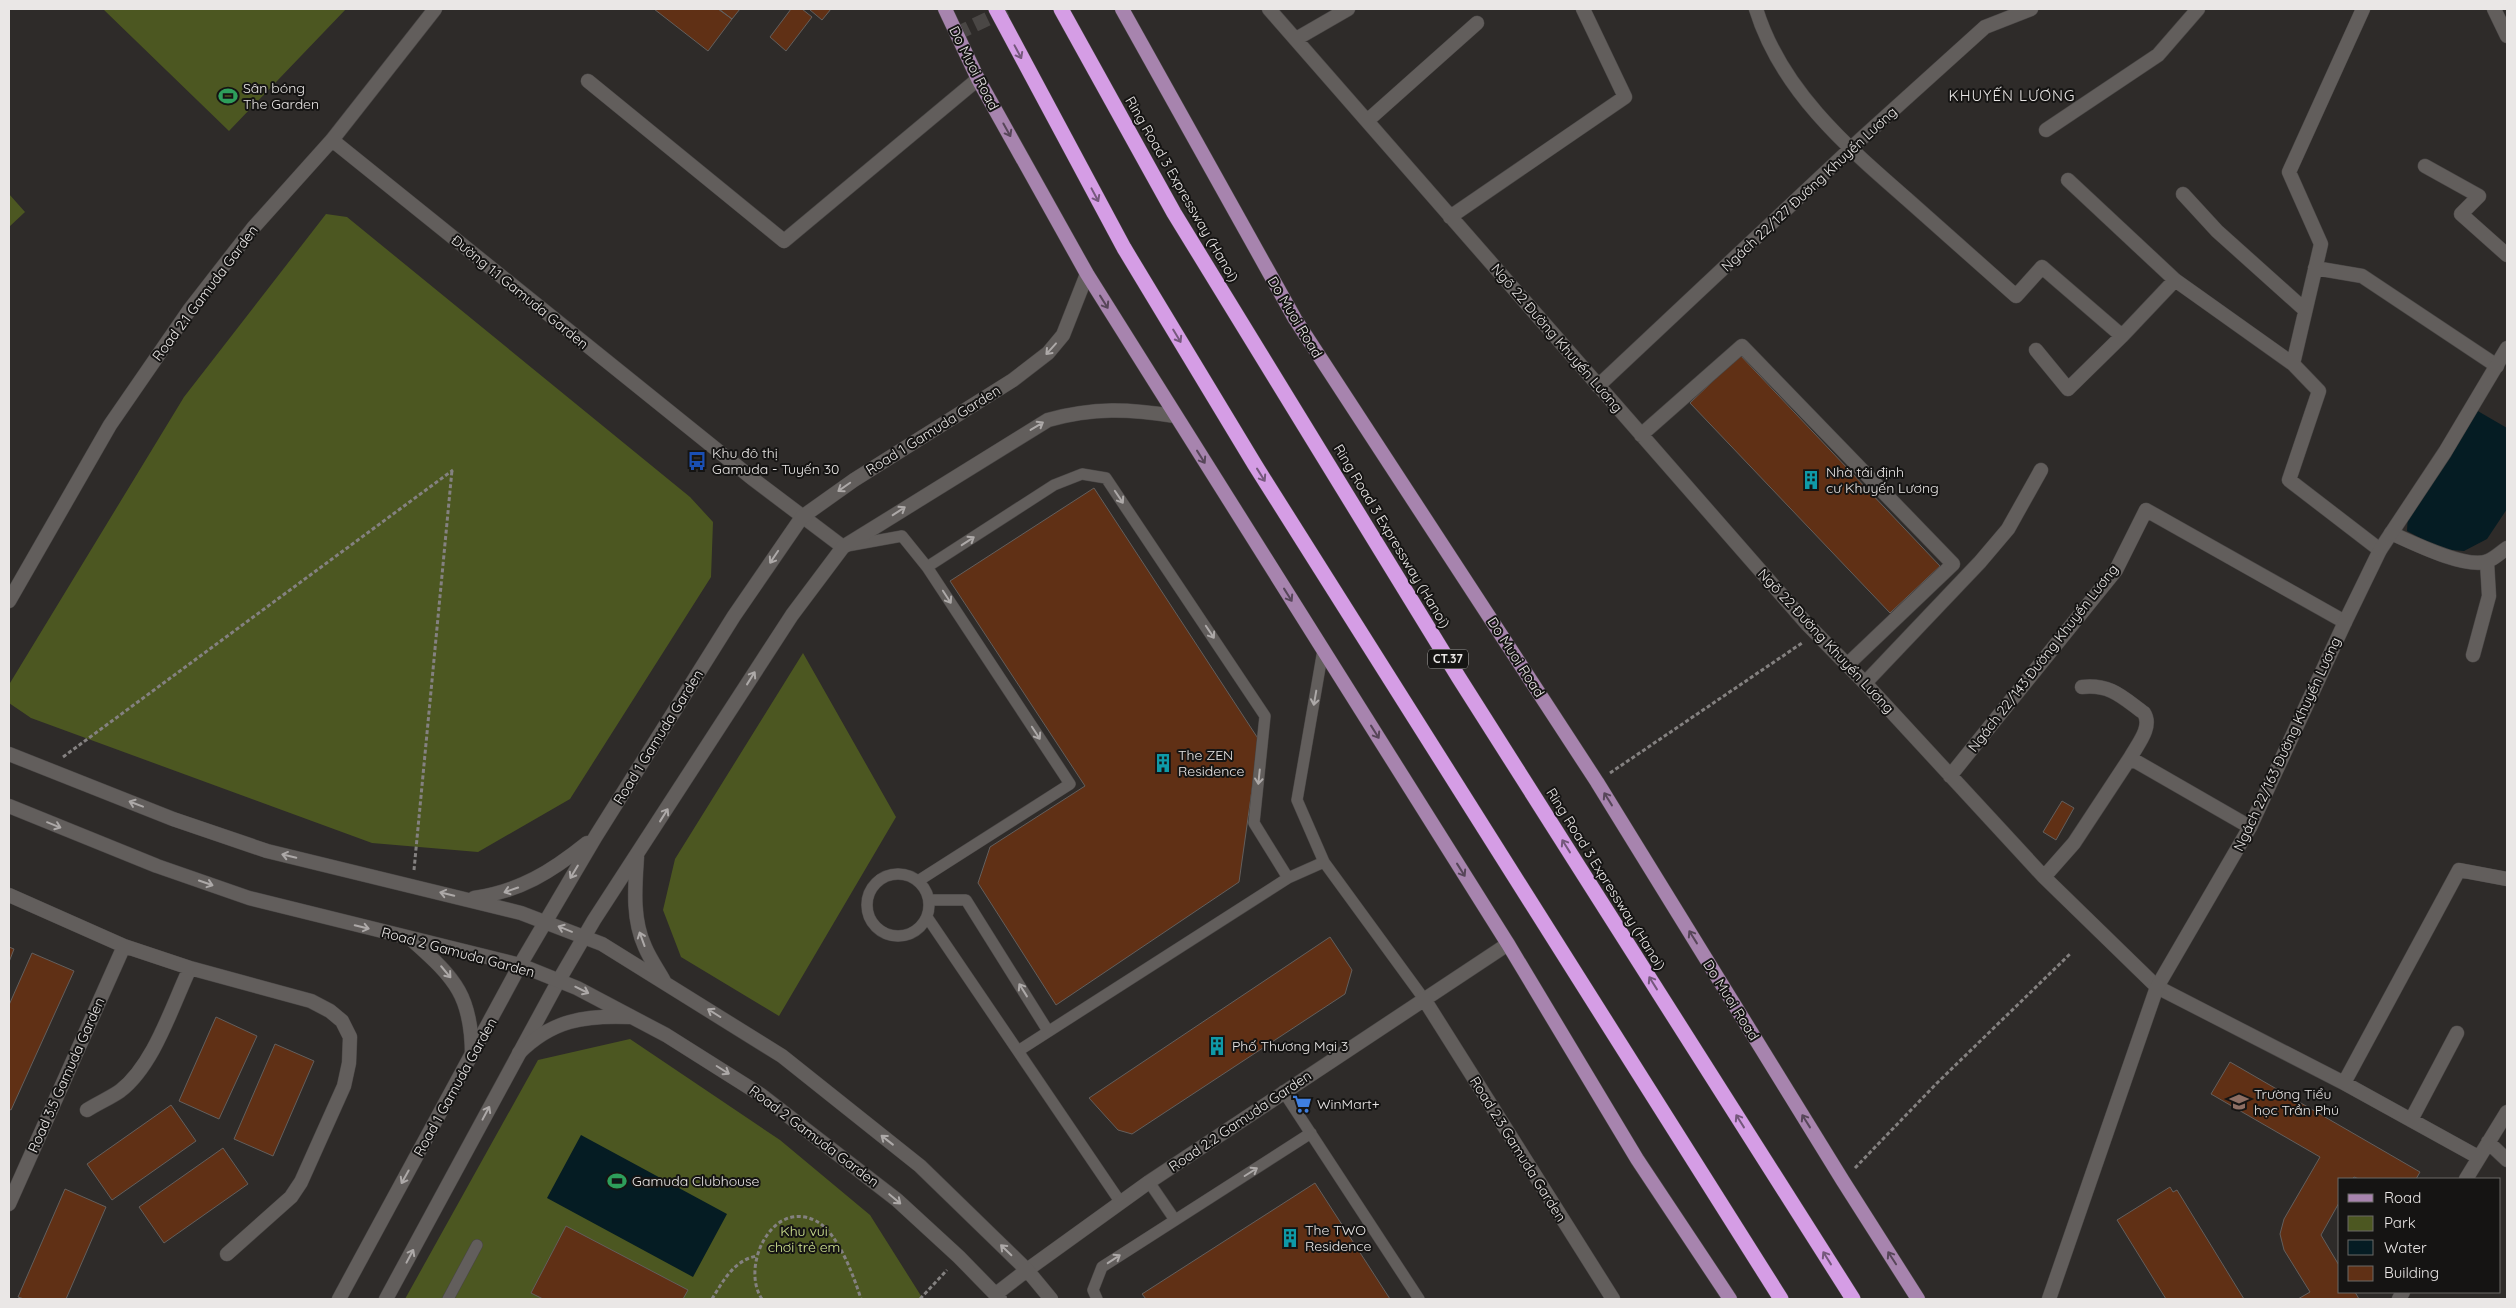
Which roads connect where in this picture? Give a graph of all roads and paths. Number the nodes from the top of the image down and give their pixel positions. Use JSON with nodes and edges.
{"nodes":[{"id":1,"x":435,"y":9,"type":"edge"},
{"id":2,"x":945,"y":9,"type":"edge"},
{"id":3,"x":996,"y":9,"type":"edge"},
{"id":4,"x":1061,"y":9,"type":"edge"},
{"id":5,"x":1122,"y":9,"type":"edge"},
{"id":6,"x":1269,"y":9,"type":"edge"},
{"id":7,"x":1348,"y":9,"type":"edge"},
{"id":8,"x":1583,"y":9,"type":"edge"},
{"id":9,"x":1756,"y":9,"type":"edge"},
{"id":10,"x":2031,"y":9,"type":"edge"},
{"id":11,"x":2198,"y":9,"type":"edge"},
{"id":12,"x":2361,"y":9,"type":"edge"},
{"id":13,"x":2494,"y":9,"type":"edge"},
{"id":14,"x":1477,"y":23,"type":"dead end"},
{"id":15,"x":2507,"y":36,"type":"edge"},
{"id":16,"x":1296,"y":39,"type":"junction"},
{"id":17,"x":978,"y":79,"type":"junction"},
{"id":18,"x":588,"y":81,"type":"dead end"},
{"id":19,"x":1367,"y":121,"type":"junction"},
{"id":20,"x":2046,"y":130,"type":"dead end"},
{"id":21,"x":332,"y":140,"type":"junction"},
{"id":22,"x":1850,"y":149,"type":"junction"},
{"id":23,"x":2425,"y":166,"type":"dead end"},
{"id":24,"x":2068,"y":180,"type":"dead end"},
{"id":25,"x":2183,"y":194,"type":"dead end"},
{"id":26,"x":1450,"y":217,"type":"junction"},
{"id":27,"x":2507,"y":255,"type":"edge"},
{"id":28,"x":2315,"y":268,"type":"junction"},
{"id":29,"x":1087,"y":274,"type":"junction"},
{"id":30,"x":2176,"y":280,"type":"junction"},
{"id":31,"x":2306,"y":310,"type":"junction"},
{"id":32,"x":2122,"y":336,"type":"junction"},
{"id":33,"x":2507,"y":348,"type":"edge"},
{"id":34,"x":2036,"y":350,"type":"dead end"},
{"id":35,"x":2293,"y":364,"type":"junction"},
{"id":36,"x":2497,"y":366,"type":"junction"},
{"id":37,"x":1598,"y":386,"type":"junction"},
{"id":38,"x":1175,"y":416,"type":"junction"},
{"id":39,"x":1641,"y":435,"type":"junction"},
{"id":40,"x":2041,"y":470,"type":"dead end"},
{"id":41,"x":802,"y":517,"type":"junction"},
{"id":42,"x":2391,"y":533,"type":"junction"},
{"id":43,"x":843,"y":547,"type":"junction"},
{"id":44,"x":2380,"y":550,"type":"junction"},
{"id":45,"x":2500,"y":556,"type":"edge"},
{"id":46,"x":927,"y":567,"type":"junction"},
{"id":47,"x":9,"y":601,"type":"edge"},
{"id":48,"x":2345,"y":622,"type":"junction"},
{"id":49,"x":1816,"y":633,"type":"junction"},
{"id":50,"x":1323,"y":650,"type":"junction"},
{"id":51,"x":2473,"y":655,"type":"dead end"},
{"id":52,"x":1847,"y":664,"type":"junction"},
{"id":53,"x":1865,"y":683,"type":"junction"},
{"id":54,"x":2082,"y":687,"type":"dead end"},
{"id":55,"x":9,"y":754,"type":"edge"},
{"id":56,"x":2130,"y":758,"type":"junction"},
{"id":57,"x":46,"y":770,"type":"junction"},
{"id":58,"x":1950,"y":776,"type":"junction"},
{"id":59,"x":1598,"y":782,"type":"junction"},
{"id":60,"x":9,"y":806,"type":"edge"},
{"id":61,"x":2250,"y":827,"type":"junction"},
{"id":62,"x":596,"y":836,"type":"junction"},
{"id":63,"x":637,"y":856,"type":"junction"},
{"id":64,"x":1324,"y":862,"type":"junction"},
{"id":65,"x":2044,"y":877,"type":"junction"},
{"id":66,"x":1288,"y":878,"type":"junction"},
{"id":67,"x":2507,"y":879,"type":"edge"},
{"id":68,"x":918,"y":881,"type":"junction"},
{"id":69,"x":413,"y":885,"type":"junction"},
{"id":70,"x":9,"y":895,"type":"edge"},
{"id":71,"x":468,"y":899,"type":"junction"},
{"id":72,"x":929,"y":900,"type":"junction"},
{"id":73,"x":928,"y":917,"type":"junction"},
{"id":74,"x":545,"y":921,"type":"junction"},
{"id":75,"x":584,"y":937,"type":"junction"},
{"id":76,"x":411,"y":939,"type":"junction"},
{"id":77,"x":1508,"y":944,"type":"junction"},
{"id":78,"x":124,"y":946,"type":"junction"},
{"id":79,"x":2071,"y":953,"type":"dead end"},
{"id":80,"x":520,"y":965,"type":"junction"},
{"id":81,"x":190,"y":968,"type":"junction"},
{"id":82,"x":559,"y":980,"type":"junction"},
{"id":83,"x":665,"y":982,"type":"junction"},
{"id":84,"x":2158,"y":987,"type":"junction"},
{"id":85,"x":1424,"y":999,"type":"junction"},
{"id":86,"x":637,"y":1018,"type":"junction"},
{"id":87,"x":1048,"y":1031,"type":"junction"},
{"id":88,"x":2457,"y":1033,"type":"dead end"},
{"id":89,"x":1018,"y":1051,"type":"junction"},
{"id":90,"x":519,"y":1053,"type":"junction"},
{"id":91,"x":472,"y":1056,"type":"junction"},
{"id":92,"x":2344,"y":1083,"type":"junction"},
{"id":93,"x":1283,"y":1091,"type":"junction"},
{"id":94,"x":87,"y":1110,"type":"dead end"},
{"id":95,"x":2507,"y":1112,"type":"edge"},
{"id":96,"x":2411,"y":1120,"type":"junction"},
{"id":97,"x":1311,"y":1133,"type":"junction"},
{"id":98,"x":2488,"y":1142,"type":"junction"},
{"id":99,"x":2478,"y":1157,"type":"junction"},
{"id":100,"x":2507,"y":1160,"type":"edge"},
{"id":101,"x":2467,"y":1178,"type":"edge"},
{"id":102,"x":1843,"y":1181,"type":"junction"},
{"id":103,"x":1149,"y":1182,"type":"junction"},
{"id":104,"x":1121,"y":1203,"type":"junction"},
{"id":105,"x":9,"y":1204,"type":"edge"},
{"id":106,"x":1175,"y":1220,"type":"junction"},
{"id":107,"x":477,"y":1245,"type":"dead end"},
{"id":108,"x":227,"y":1254,"type":"dead end"},
{"id":109,"x":757,"y":1256,"type":"junction"},
{"id":110,"x":960,"y":1257,"type":"junction"},
{"id":111,"x":1027,"y":1270,"type":"junction"},
{"id":112,"x":998,"y":1297,"type":"edge"},
{"id":113,"x":339,"y":1299,"type":"edge"},
{"id":114,"x":386,"y":1299,"type":"edge"},
{"id":115,"x":448,"y":1299,"type":"edge"},
{"id":116,"x":712,"y":1299,"type":"edge"},
{"id":117,"x":762,"y":1299,"type":"edge"},
{"id":118,"x":860,"y":1299,"type":"edge"},
{"id":119,"x":920,"y":1299,"type":"edge"},
{"id":120,"x":1050,"y":1299,"type":"edge"},
{"id":121,"x":1097,"y":1299,"type":"edge"},
{"id":122,"x":1419,"y":1299,"type":"edge"},
{"id":123,"x":1613,"y":1299,"type":"edge"},
{"id":124,"x":1730,"y":1299,"type":"edge"},
{"id":125,"x":1781,"y":1299,"type":"edge"},
{"id":126,"x":1852,"y":1299,"type":"edge"},
{"id":127,"x":1918,"y":1299,"type":"edge"},
{"id":128,"x":2049,"y":1299,"type":"edge"}],
"edges":[{"from":1,"to":21,"type":"street","name":"Road 2.1 Gamuda Garden"},
{"from":2,"to":17,"type":"main road","name":"Do Muoi Road"},
{"from":3,"to":125,"type":"highway","one_way":true},
{"from":126,"to":4,"type":"highway","name":"Ring Road 3 Expressway (Hanoi)","number":"CT.37","one_way":true},
{"from":5,"to":59,"type":"main road","name":"Do Muoi Road"},
{"from":6,"to":16,"type":"street","name":"Ngõ 22 Đường Khuyến Lương"},
{"from":7,"to":16,"type":"street"},
{"from":8,"to":26,"type":"street"},
{"from":9,"to":22,"type":"street"},
{"from":10,"to":22,"type":"street","name":"Ngách 22/127 Đường Khuyến Lương"},
{"from":11,"to":20,"type":"street"},
{"from":12,"to":28,"type":"street"},
{"from":13,"to":15,"type":"street"},
{"from":14,"to":19,"type":"street"},
{"from":16,"to":19,"type":"street","name":"Ngõ 22 Đường Khuyến Lương"},
{"from":17,"to":18,"type":"street"},
{"from":17,"to":29,"type":"main road","name":"Do Muoi Road","one_way":true},
{"from":19,"to":26,"type":"street","name":"Ngõ 22 Đường Khuyến Lương"},
{"from":21,"to":41,"type":"street","name":"Đường 1.1 Gamuda Garden"},
{"from":21,"to":47,"type":"street","name":"Road 2.1 Gamuda Garden"},
{"from":22,"to":32,"type":"street"},
{"from":22,"to":37,"type":"street","name":"Ngách 22/127 Đường Khuyến Lương"},
{"from":23,"to":27,"type":"street"},
{"from":24,"to":30,"type":"street"},
{"from":25,"to":31,"type":"street"},
{"from":26,"to":37,"type":"street","name":"Ngõ 22 Đường Khuyến Lương"},
{"from":28,"to":31,"type":"street"},
{"from":28,"to":36,"type":"street"},
{"from":29,"to":38,"type":"main road","name":"Do Muoi Road","one_way":true},
{"from":29,"to":41,"type":"street","name":"Road 1 Gamuda Garden","one_way":true},
{"from":30,"to":32,"type":"street"},
{"from":30,"to":35,"type":"street"},
{"from":31,"to":35,"type":"street"},
{"from":32,"to":34,"type":"street"},
{"from":33,"to":36,"type":"street","name":"Ngách 22/163 Đường Khuyến Lương"},
{"from":35,"to":44,"type":"street"},
{"from":36,"to":42,"type":"street","name":"Ngách 22/163 Đường Khuyến Lương"},
{"from":37,"to":39,"type":"street","name":"Ngõ 22 Đường Khuyến Lương"},
{"from":43,"to":38,"type":"street","one_way":true},
{"from":38,"to":50,"type":"main road","name":"Do Muoi Road","one_way":true},
{"from":39,"to":49,"type":"street","name":"Ngõ 22 Đường Khuyến Lương"},
{"from":39,"to":52,"type":"street"},
{"from":40,"to":53,"type":"street"},
{"from":41,"to":43,"type":"street","name":"Đường 1.1 Gamuda Garden"},
{"from":41,"to":62,"type":"street","name":"Road 1 Gamuda Garden","one_way":true},
{"from":42,"to":44,"type":"street","name":"Ngách 22/163 Đường Khuyến Lương"},
{"from":42,"to":45,"type":"street"},
{"from":43,"to":46,"type":"lane"},
{"from":63,"to":43,"type":"street","one_way":true},
{"from":44,"to":48,"type":"street","name":"Ngách 22/163 Đường Khuyến Lương"},
{"from":45,"to":51,"type":"street"},
{"from":46,"to":66,"type":"lane","one_way":true},
{"from":46,"to":68,"type":"lane","one_way":true},
{"from":48,"to":58,"type":"street","name":"Ngách 22/143 Đường Khuyến Lương"},
{"from":48,"to":61,"type":"street","name":"Ngách 22/163 Đường Khuyến Lương"},
{"from":49,"to":52,"type":"street","name":"Ngõ 22 Đường Khuyến Lương"},
{"from":49,"to":59,"type":"path"},
{"from":50,"to":64,"type":"lane","one_way":true},
{"from":50,"to":77,"type":"main road","name":"Do Muoi Road","one_way":true},
{"from":52,"to":53,"type":"street","name":"Ngõ 22 Đường Khuyến Lương"},
{"from":53,"to":58,"type":"street","name":"Ngõ 22 Đường Khuyến Lương"},
{"from":54,"to":56,"type":"street"},
{"from":55,"to":57,"type":"street"},
{"from":56,"to":61,"type":"street"},
{"from":56,"to":65,"type":"street"},
{"from":69,"to":57,"type":"street","one_way":true},
{"from":57,"to":69,"type":"path"},
{"from":58,"to":65,"type":"street","name":"Ngõ 22 Đường Khuyến Lương"},
{"from":102,"to":59,"type":"main road","name":"Do Muoi Road","one_way":true},
{"from":60,"to":76,"type":"street","name":"Road 2 Gamuda Garden","one_way":true},
{"from":61,"to":84,"type":"street","name":"Ngách 22/163 Đường Khuyến Lương"},
{"from":62,"to":71,"type":"street","one_way":true},
{"from":62,"to":74,"type":"street","name":"Road 1 Gamuda Garden","one_way":true},
{"from":63,"to":75,"type":"street"},
{"from":83,"to":63,"type":"street","one_way":true},
{"from":64,"to":66,"type":"lane"},
{"from":64,"to":85,"type":"lane"},
{"from":65,"to":84,"type":"street","name":"Ngõ 22 Đường Khuyến Lương"},
{"from":66,"to":87,"type":"lane"},
{"from":67,"to":92,"type":"street"},
{"from":68,"to":72,"type":"lane"},
{"from":68,"to":73,"type":"lane"},
{"from":71,"to":69,"type":"street","one_way":true},
{"from":70,"to":78,"type":"street"},
{"from":71,"to":74,"type":"street"},
{"from":72,"to":73,"type":"lane"},
{"from":87,"to":72,"type":"lane","one_way":true},
{"from":73,"to":89,"type":"lane"},
{"from":75,"to":74,"type":"street","one_way":true},
{"from":74,"to":80,"type":"street","name":"Road 1 Gamuda Garden"},
{"from":75,"to":82,"type":"street"},
{"from":75,"to":83,"type":"street"},
{"from":76,"to":80,"type":"street","name":"Road 2 Gamuda Garden"},
{"from":76,"to":91,"type":"street","one_way":true},
{"from":77,"to":85,"type":"street","name":"Road 2.2 Gamuda Garden"},
{"from":77,"to":124,"type":"main road","name":"Do Muoi Road"},
{"from":78,"to":81,"type":"street"},
{"from":78,"to":105,"type":"street","name":"Road 3.5 Gamuda Garden"},
{"from":79,"to":102,"type":"path"},
{"from":80,"to":82,"type":"street","name":"Road 2 Gamuda Garden"},
{"from":80,"to":91,"type":"street","name":"Road 1 Gamuda Garden"},
{"from":81,"to":94,"type":"street"},
{"from":81,"to":108,"type":"street"},
{"from":82,"to":86,"type":"street","name":"Road 2 Gamuda Garden","one_way":true},
{"from":82,"to":90,"type":"street"},
{"from":111,"to":83,"type":"street","one_way":true},
{"from":84,"to":92,"type":"street","name":"Ngõ 22 Đường Khuyến Lương"},
{"from":84,"to":128,"type":"street","name":"Ngách 22/163 Đường Khuyến Lương"},
{"from":85,"to":93,"type":"street","name":"Road 2.2 Gamuda Garden"},
{"from":85,"to":123,"type":"street","name":"Road 2.3 Gamuda Garden"},
{"from":86,"to":90,"type":"street"},
{"from":86,"to":110,"type":"street","name":"Road 2 Gamuda Garden","one_way":true},
{"from":87,"to":89,"type":"lane"},
{"from":88,"to":96,"type":"street"},
{"from":89,"to":104,"type":"lane"},
{"from":114,"to":90,"type":"street","one_way":true},
{"from":91,"to":113,"type":"street","name":"Road 1 Gamuda Garden","one_way":true},
{"from":92,"to":96,"type":"street","name":"Ngõ 22 Đường Khuyến Lương"},
{"from":93,"to":97,"type":"lane"},
{"from":93,"to":103,"type":"street","name":"Road 2.2 Gamuda Garden"},
{"from":95,"to":98,"type":"street"},
{"from":96,"to":99,"type":"street","name":"Ngõ 22 Đường Khuyến Lương"},
{"from":106,"to":97,"type":"lane","one_way":true},
{"from":97,"to":122,"type":"lane"},
{"from":98,"to":99,"type":"street"},
{"from":98,"to":100,"type":"street"},
{"from":99,"to":101,"type":"street"},
{"from":127,"to":102,"type":"main road","name":"Do Muoi Road","one_way":true},
{"from":103,"to":104,"type":"street","name":"Road 2.2 Gamuda Garden"},
{"from":103,"to":106,"type":"lane"},
{"from":104,"to":111,"type":"street","name":"Road 2.2 Gamuda Garden"},
{"from":121,"to":106,"type":"lane","one_way":true},
{"from":107,"to":115,"type":"lane"},
{"from":109,"to":116,"type":"path"},
{"from":109,"to":117,"type":"path"},
{"from":109,"to":118,"type":"path"},
{"from":110,"to":112,"type":"street","name":"Road 2 Gamuda Garden"},
{"from":110,"to":119,"type":"path"},
{"from":111,"to":112,"type":"street","name":"Road 2.2 Gamuda Garden"},
{"from":111,"to":120,"type":"street"}]}
